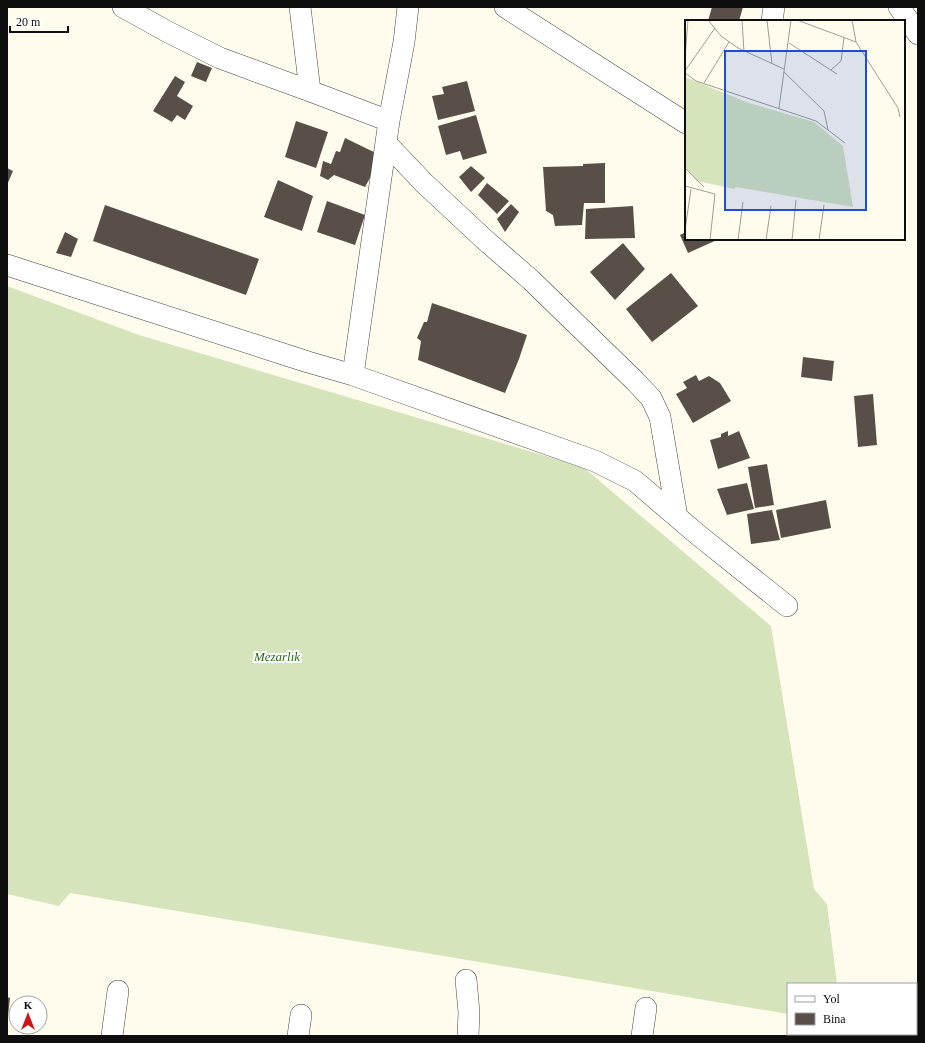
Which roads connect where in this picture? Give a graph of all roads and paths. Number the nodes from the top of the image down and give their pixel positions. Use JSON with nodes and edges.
{"nodes":[{"id":1,"x":300,"y":7,"type":"edge"},
{"id":2,"x":408,"y":7,"type":"edge"},
{"id":3,"x":506,"y":7,"type":"edge"},
{"id":4,"x":774,"y":7,"type":"edge"},
{"id":5,"x":899,"y":7,"type":"edge"},
{"id":6,"x":125,"y":8,"type":"edge"},
{"id":7,"x":772,"y":20,"type":"edge"},
{"id":8,"x":918,"y":34,"type":"edge"},
{"id":9,"x":310,"y":91,"type":"junction"},
{"id":10,"x":390,"y":121,"type":"junction"},
{"id":11,"x":685,"y":122,"type":"edge"},
{"id":12,"x":386,"y":143,"type":"junction"},
{"id":13,"x":7,"y":266,"type":"edge"},
{"id":14,"x":353,"y":375,"type":"junction"},
{"id":15,"x":678,"y":517,"type":"junction"},
{"id":16,"x":786,"y":606,"type":"dead end"},
{"id":17,"x":466,"y":980,"type":"dead end"},
{"id":18,"x":118,"y":991,"type":"dead end"},
{"id":19,"x":646,"y":1008,"type":"dead end"},
{"id":20,"x":301,"y":1015,"type":"dead end"},
{"id":21,"x":112,"y":1036,"type":"edge"},
{"id":22,"x":298,"y":1036,"type":"edge"},
{"id":23,"x":468,"y":1036,"type":"edge"},
{"id":24,"x":642,"y":1036,"type":"edge"}],
"edges":[{"from":1,"to":9,"type":"street"},
{"from":2,"to":10,"type":"street"},
{"from":3,"to":11,"type":"street"},
{"from":4,"to":7,"type":"street"},
{"from":5,"to":8,"type":"street"},
{"from":6,"to":9,"type":"street"},
{"from":9,"to":10,"type":"street"},
{"from":10,"to":12,"type":"street"},
{"from":12,"to":14,"type":"street"},
{"from":12,"to":15,"type":"street"},
{"from":13,"to":14,"type":"street"},
{"from":14,"to":15,"type":"street"},
{"from":15,"to":16,"type":"street"},
{"from":17,"to":23,"type":"street"},
{"from":18,"to":21,"type":"street"},
{"from":19,"to":24,"type":"street"},
{"from":20,"to":22,"type":"street"}]}
